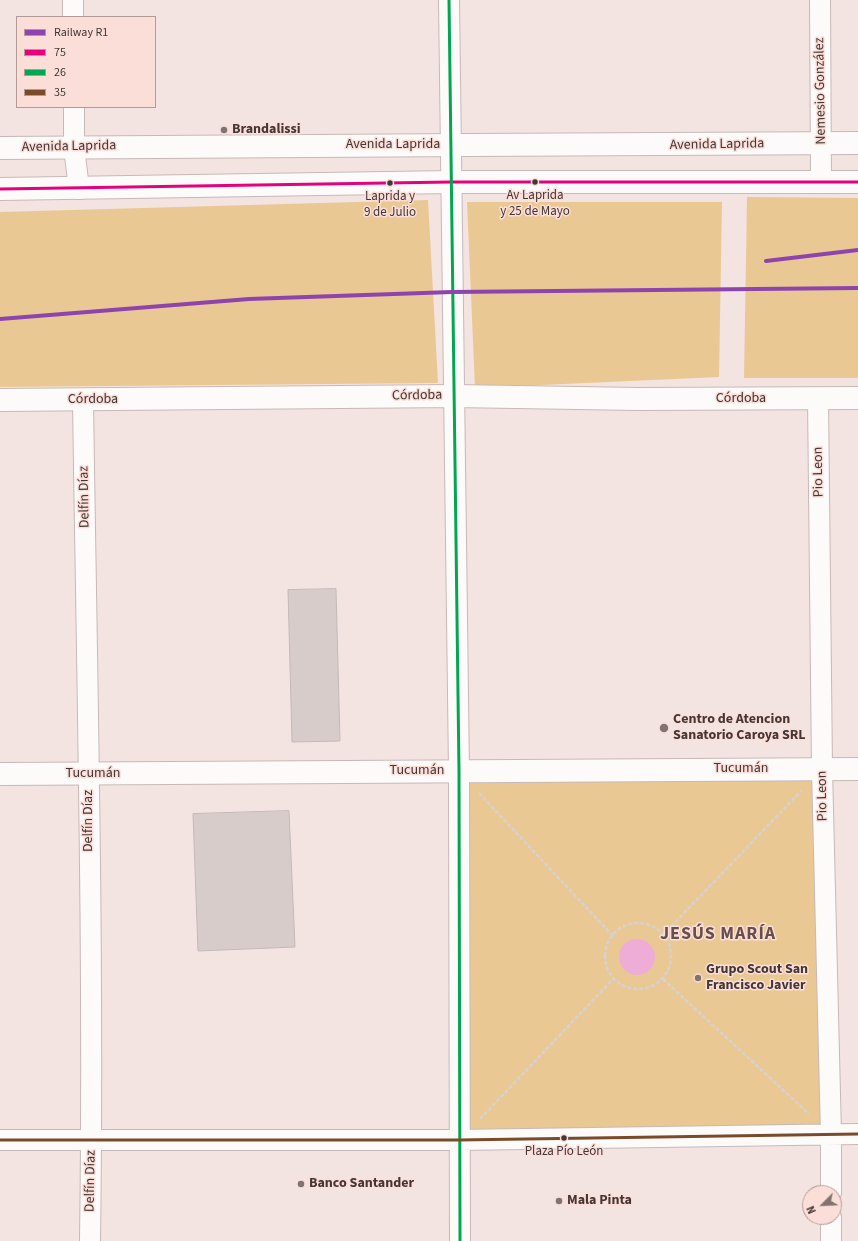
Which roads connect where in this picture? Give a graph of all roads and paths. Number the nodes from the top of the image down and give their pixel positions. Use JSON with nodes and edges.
{"nodes":[{"id":1,"x":73,"y":0,"type":"edge"},
{"id":2,"x":449,"y":0,"type":"edge"},
{"id":3,"x":820,"y":0,"type":"edge"},
{"id":4,"x":73,"y":16,"type":"edge"},
{"id":5,"x":74,"y":108,"type":"edge"},
{"id":6,"x":821,"y":143,"type":"junction"},
{"id":7,"x":858,"y":143,"type":"edge"},
{"id":8,"x":450,"y":145,"type":"junction"},
{"id":9,"x":74,"y":147,"type":"junction"},
{"id":10,"x":0,"y":148,"type":"edge"},
{"id":11,"x":451,"y":182,"type":"junction"},
{"id":12,"x":821,"y":182,"type":"junction"},
{"id":13,"x":858,"y":182,"type":"edge"},
{"id":14,"x":0,"y":189,"type":"edge"},
{"id":15,"x":79,"y":189,"type":"junction"},
{"id":16,"x":454,"y":396,"type":"junction"},
{"id":17,"x":818,"y":398,"type":"junction"},
{"id":18,"x":858,"y":398,"type":"edge"},
{"id":19,"x":0,"y":400,"type":"edge"},
{"id":20,"x":83,"y":400,"type":"junction"},
{"id":21,"x":822,"y":769,"type":"junction"},
{"id":22,"x":858,"y":769,"type":"edge"},
{"id":23,"x":459,"y":771,"type":"junction"},
{"id":24,"x":0,"y":774,"type":"edge"},
{"id":25,"x":89,"y":774,"type":"junction"},
{"id":26,"x":663,"y":935,"type":"junction"},
{"id":27,"x":613,"y":936,"type":"junction"},
{"id":28,"x":614,"y":978,"type":"junction"},
{"id":29,"x":663,"y":979,"type":"junction"},
{"id":30,"x":858,"y":1134,"type":"edge"},
{"id":31,"x":831,"y":1135,"type":"junction"},
{"id":32,"x":92,"y":1139,"type":"junction"},
{"id":33,"x":0,"y":1140,"type":"edge"},
{"id":34,"x":459,"y":1140,"type":"junction"},
{"id":35,"x":831,"y":1185,"type":"edge"},
{"id":36,"x":831,"y":1225,"type":"edge"},
{"id":37,"x":90,"y":1241,"type":"edge"},
{"id":38,"x":460,"y":1241,"type":"edge"},
{"id":39,"x":831,"y":1241,"type":"edge"}],
"edges":[{"from":1,"to":4,"type":"street"},
{"from":2,"to":8,"type":"street"},
{"from":3,"to":6,"type":"street","name":"Nemesio González"},
{"from":5,"to":9,"type":"street"},
{"from":6,"to":7,"type":"main road","name":"Avenida Laprida"},
{"from":6,"to":8,"type":"main road","name":"Avenida Laprida"},
{"from":6,"to":12,"type":"street","name":"Nemesio González"},
{"from":8,"to":9,"type":"main road","name":"Avenida Laprida"},
{"from":8,"to":11,"type":"street"},
{"from":9,"to":10,"type":"main road","name":"Avenida Laprida"},
{"from":9,"to":15,"type":"street"},
{"from":11,"to":12,"type":"main road"},
{"from":11,"to":15,"type":"main road"},
{"from":11,"to":16,"type":"street"},
{"from":12,"to":13,"type":"main road"},
{"from":14,"to":15,"type":"main road"},
{"from":16,"to":17,"type":"main road","name":"Córdoba"},
{"from":16,"to":20,"type":"main road","name":"Córdoba"},
{"from":16,"to":23,"type":"street"},
{"from":17,"to":18,"type":"main road","name":"Córdoba"},
{"from":17,"to":21,"type":"street","name":"Pio Leon"},
{"from":19,"to":20,"type":"main road","name":"Córdoba"},
{"from":20,"to":25,"type":"street","name":"Delfín Díaz"},
{"from":21,"to":22,"type":"main road","name":"Tucumán"},
{"from":21,"to":23,"type":"main road","name":"Tucumán"},
{"from":21,"to":26,"type":"path"},
{"from":21,"to":31,"type":"street","name":"Pio Leon"},
{"from":23,"to":25,"type":"main road","name":"Tucumán"},
{"from":23,"to":27,"type":"path"},
{"from":23,"to":34,"type":"street"},
{"from":24,"to":25,"type":"main road","name":"Tucumán"},
{"from":25,"to":32,"type":"street","name":"Delfín Díaz"},
{"from":26,"to":27,"type":"path"},
{"from":26,"to":29,"type":"path"},
{"from":27,"to":28,"type":"path"},
{"from":28,"to":29,"type":"path"},
{"from":28,"to":34,"type":"path"},
{"from":29,"to":31,"type":"path"},
{"from":30,"to":31,"type":"street"},
{"from":31,"to":34,"type":"street"},
{"from":31,"to":35,"type":"street","name":"Pio Leon"},
{"from":32,"to":33,"type":"street"},
{"from":32,"to":34,"type":"street"},
{"from":32,"to":37,"type":"street","name":"Delfín Díaz"},
{"from":34,"to":38,"type":"street"},
{"from":36,"to":39,"type":"street"}]}
